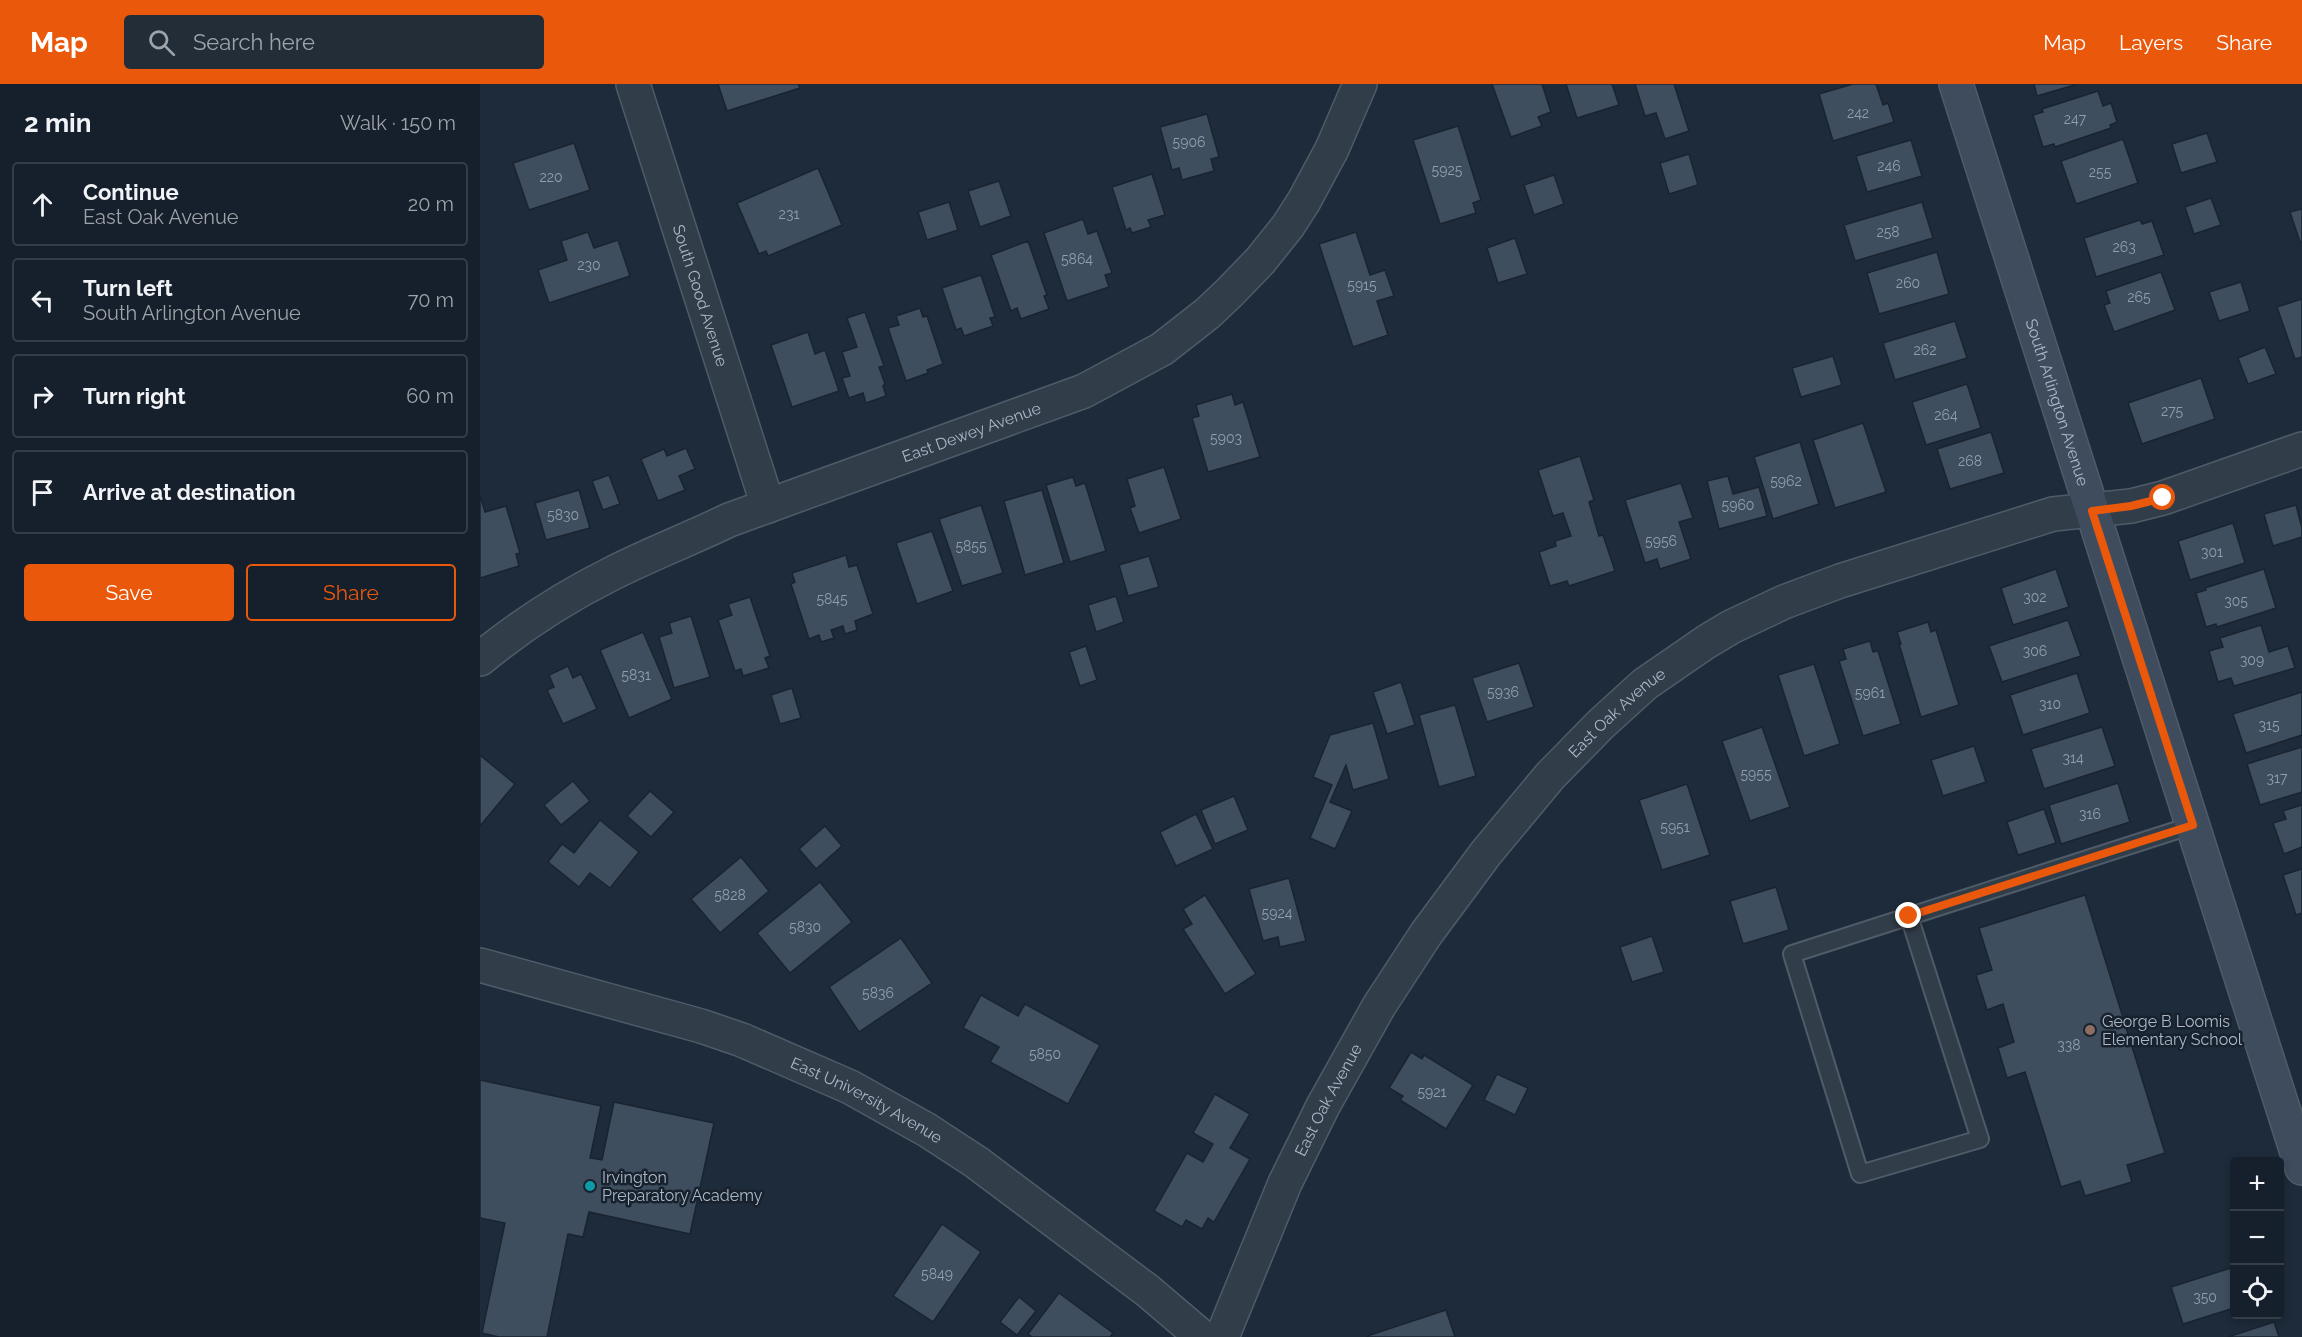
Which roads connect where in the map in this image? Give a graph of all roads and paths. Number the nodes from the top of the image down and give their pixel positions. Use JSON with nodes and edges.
{"nodes":[{"id":1,"x":633,"y":84,"type":"edge"},
{"id":2,"x":1360,"y":84,"type":"edge"},
{"id":3,"x":1956,"y":84,"type":"edge"},
{"id":4,"x":2302,"y":449,"type":"edge"},
{"id":5,"x":768,"y":506,"type":"junction"},
{"id":6,"x":2092,"y":511,"type":"junction"},
{"id":7,"x":480,"y":660,"type":"edge"},
{"id":8,"x":2193,"y":825,"type":"junction"},
{"id":9,"x":1909,"y":916,"type":"junction"},
{"id":10,"x":480,"y":965,"type":"edge"},
{"id":11,"x":2302,"y":1168,"type":"edge"},
{"id":12,"x":1202,"y":1337,"type":"edge"},
{"id":13,"x":1221,"y":1337,"type":"edge"}],
"edges":[{"from":1,"to":5,"type":"street","name":"South Good Avenue"},
{"from":2,"to":5,"type":"street","name":"East Dewey Avenue"},
{"from":3,"to":6,"type":"main road","name":"South Arlington Avenue"},
{"from":4,"to":6,"type":"street","name":"East Oak Avenue"},
{"from":5,"to":7,"type":"street","name":"East Dewey Avenue"},
{"from":6,"to":8,"type":"main road","name":"South Arlington Avenue"},
{"from":6,"to":13,"type":"street","name":"East Oak Avenue"},
{"from":8,"to":9,"type":"lane"},
{"from":8,"to":11,"type":"main road","name":"South Arlington Avenue"},
{"from":9,"to":9,"type":"lane"},
{"from":10,"to":12,"type":"street","name":"East University Avenue"}]}
